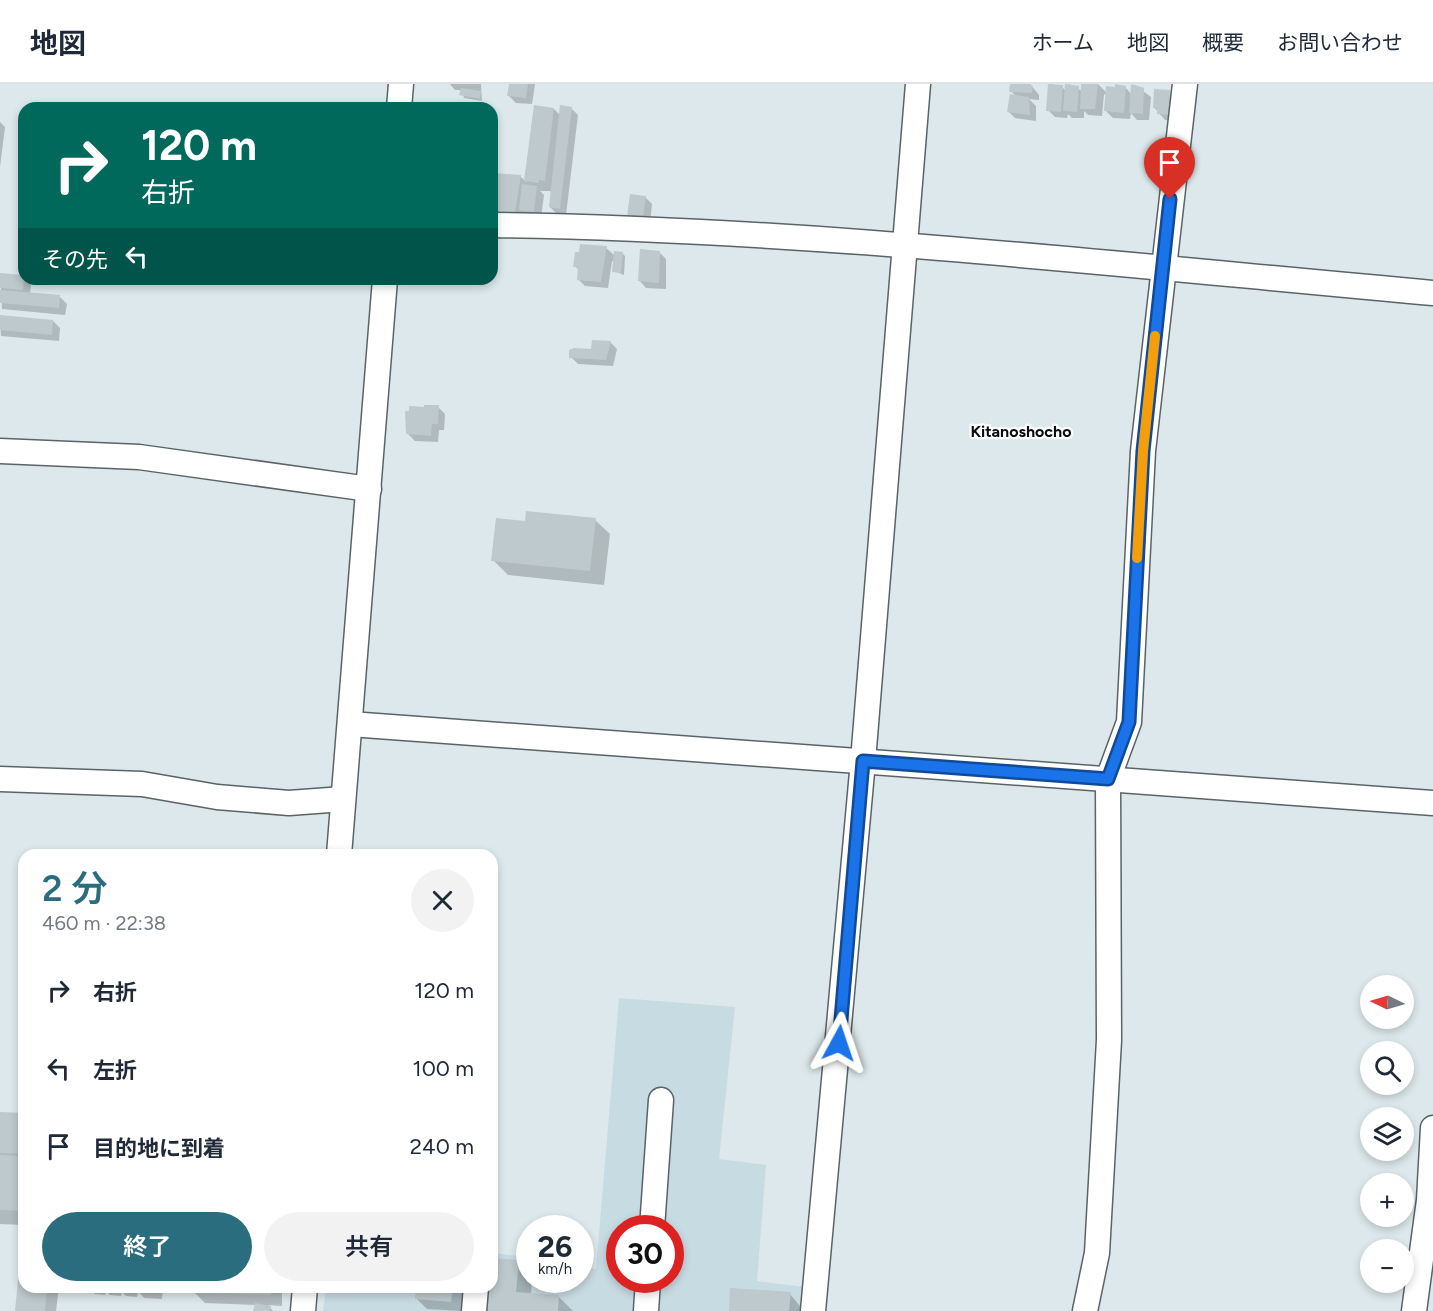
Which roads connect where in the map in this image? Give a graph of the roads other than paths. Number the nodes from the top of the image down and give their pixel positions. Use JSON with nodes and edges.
{"nodes":[{"id":1,"x":401,"y":84,"type":"edge"},
{"id":2,"x":918,"y":84,"type":"edge"},
{"id":3,"x":1185,"y":84,"type":"edge"},
{"id":4,"x":400,"y":102,"type":"edge"},
{"id":5,"x":498,"y":225,"type":"edge"},
{"id":6,"x":904,"y":245,"type":"junction"},
{"id":7,"x":1162,"y":269,"type":"junction"},
{"id":8,"x":385,"y":285,"type":"edge"},
{"id":9,"x":1433,"y":293,"type":"edge"},
{"id":10,"x":0,"y":451,"type":"edge"},
{"id":11,"x":369,"y":489,"type":"junction"},
{"id":12,"x":350,"y":724,"type":"junction"},
{"id":13,"x":863,"y":761,"type":"junction"},
{"id":14,"x":0,"y":779,"type":"edge"},
{"id":15,"x":1108,"y":779,"type":"junction"},
{"id":16,"x":344,"y":799,"type":"junction"},
{"id":17,"x":1433,"y":803,"type":"edge"},
{"id":18,"x":340,"y":849,"type":"edge"},
{"id":19,"x":662,"y":1100,"type":"dead end"},
{"id":20,"x":1433,"y":1128,"type":"edge"},
{"id":21,"x":653,"y":1215,"type":"edge"},
{"id":22,"x":304,"y":1293,"type":"edge"},
{"id":23,"x":476,"y":1293,"type":"edge"},
{"id":24,"x":647,"y":1293,"type":"edge"},
{"id":25,"x":1421,"y":1303,"type":"edge"},
{"id":26,"x":303,"y":1311,"type":"edge"},
{"id":27,"x":474,"y":1311,"type":"edge"},
{"id":28,"x":646,"y":1311,"type":"edge"},
{"id":29,"x":813,"y":1311,"type":"edge"},
{"id":30,"x":1085,"y":1311,"type":"edge"}],
"edges":[{"from":1,"to":4,"type":"street"},
{"from":2,"to":6,"type":"street"},
{"from":3,"to":7,"type":"street"},
{"from":5,"to":6,"type":"street"},
{"from":6,"to":7,"type":"street"},
{"from":6,"to":13,"type":"street"},
{"from":7,"to":9,"type":"street"},
{"from":7,"to":15,"type":"street"},
{"from":8,"to":11,"type":"street"},
{"from":10,"to":11,"type":"street"},
{"from":11,"to":12,"type":"street"},
{"from":12,"to":13,"type":"street"},
{"from":12,"to":16,"type":"street"},
{"from":13,"to":15,"type":"street"},
{"from":13,"to":29,"type":"street"},
{"from":14,"to":16,"type":"street"},
{"from":15,"to":17,"type":"street"},
{"from":15,"to":30,"type":"street"},
{"from":16,"to":18,"type":"street"},
{"from":19,"to":21,"type":"street"},
{"from":20,"to":25,"type":"street"},
{"from":22,"to":26,"type":"street"},
{"from":23,"to":27,"type":"street"},
{"from":24,"to":28,"type":"street"}]}
